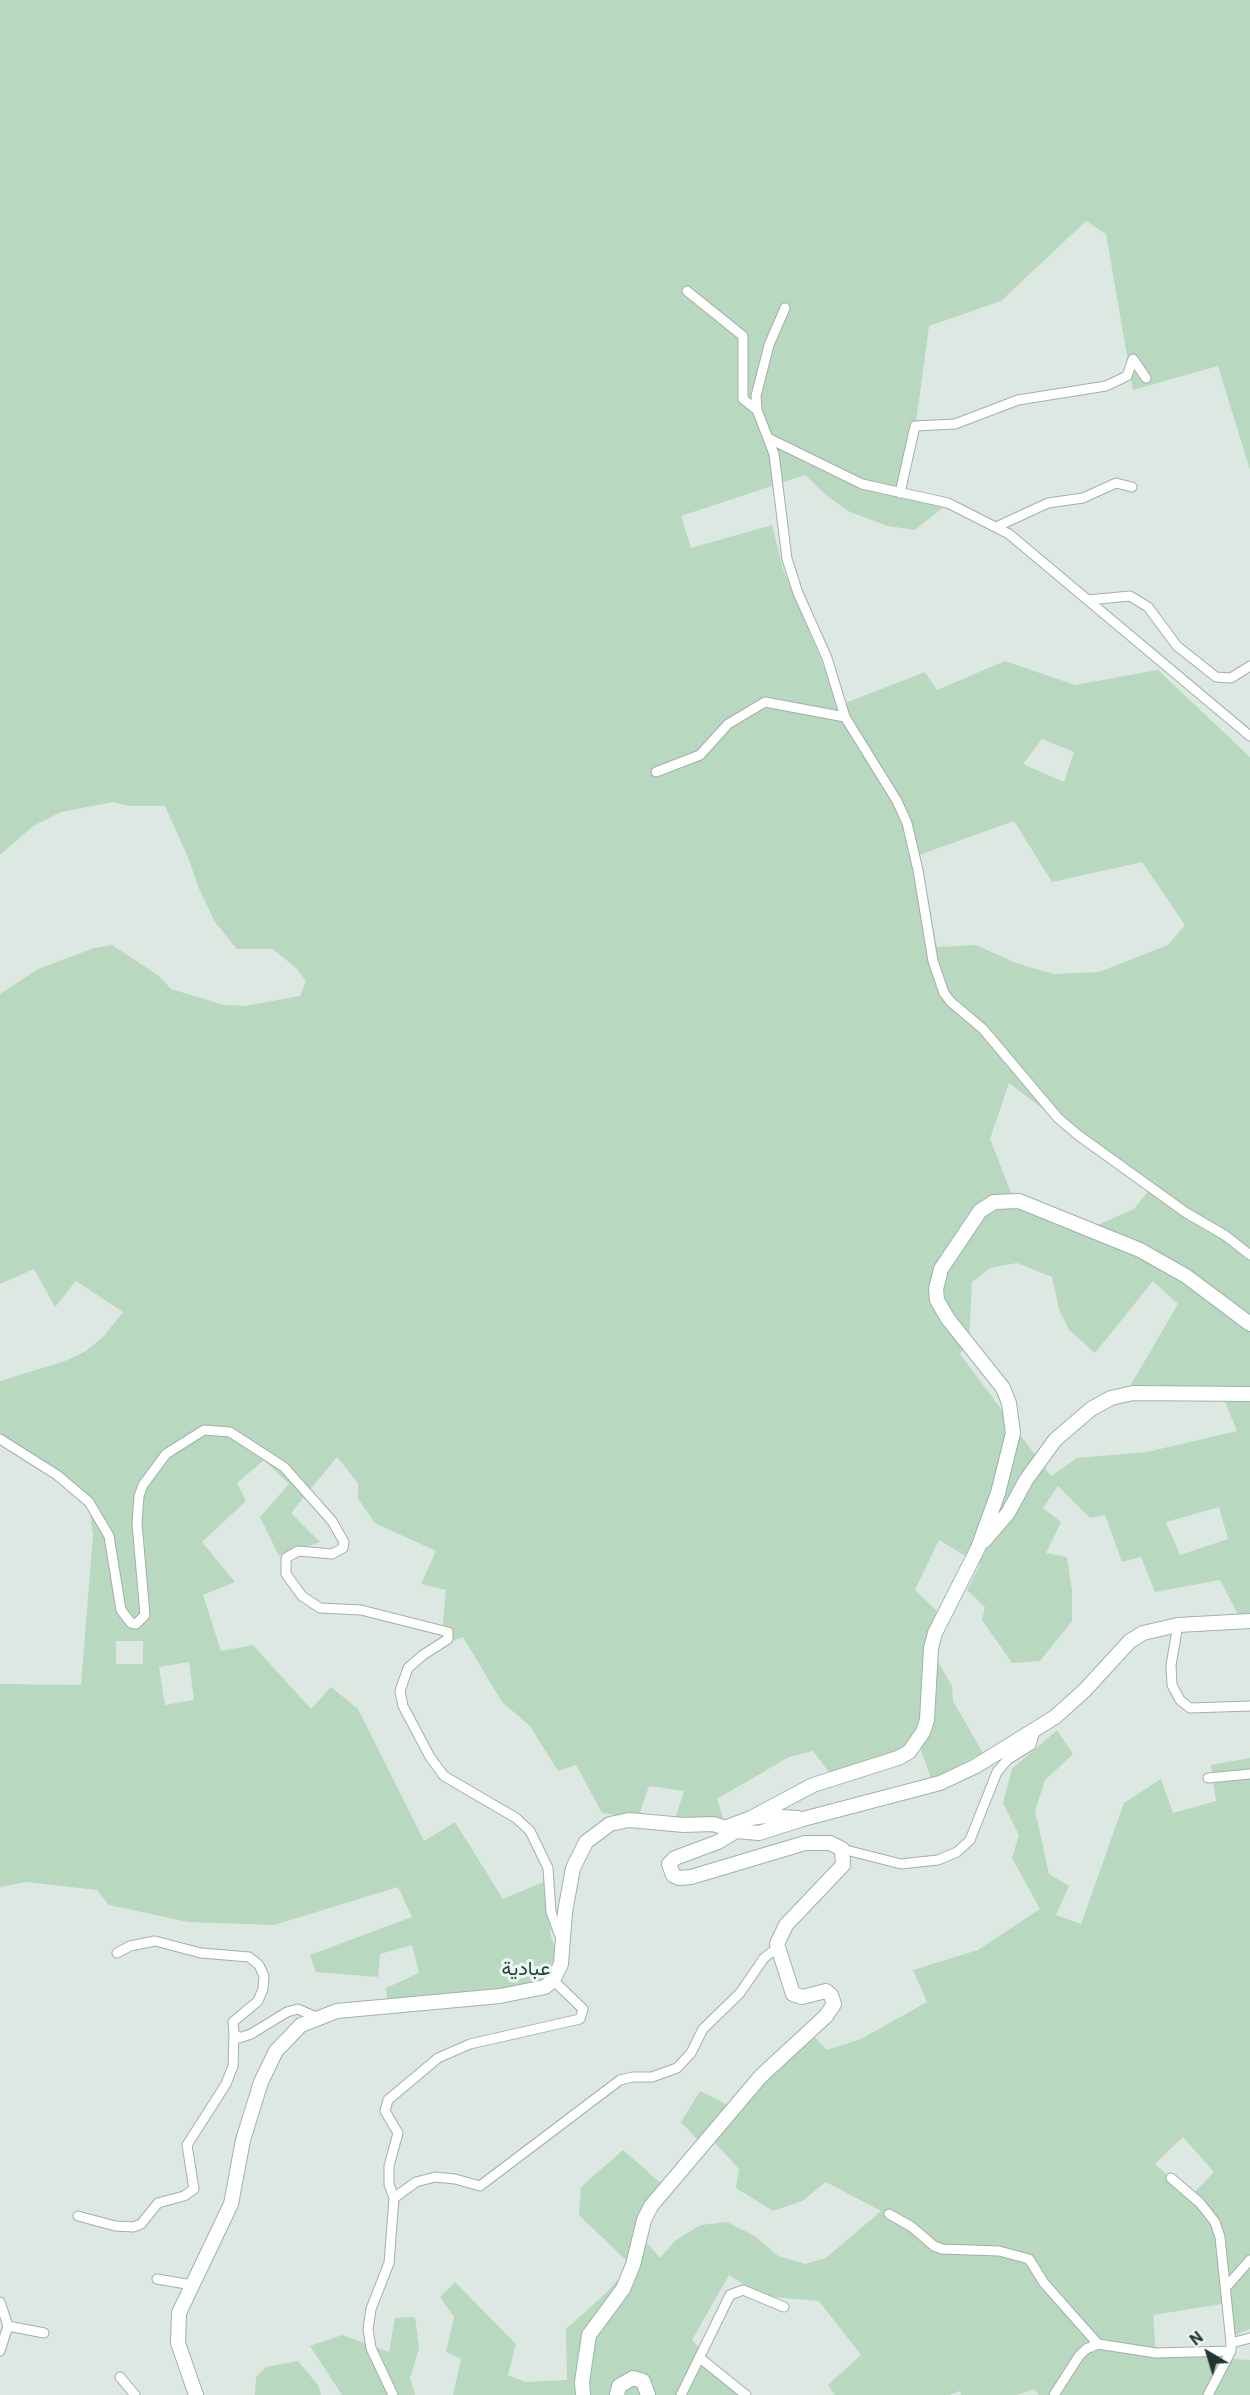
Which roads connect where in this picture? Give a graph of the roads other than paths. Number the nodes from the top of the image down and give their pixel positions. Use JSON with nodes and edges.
{"nodes":[{"id":1,"x":687,"y":291,"type":"dead end"},
{"id":2,"x":785,"y":308,"type":"dead end"},
{"id":3,"x":1146,"y":378,"type":"dead end"},
{"id":4,"x":757,"y":410,"type":"junction"},
{"id":5,"x":768,"y":438,"type":"junction"},
{"id":6,"x":1132,"y":487,"type":"dead end"},
{"id":7,"x":900,"y":493,"type":"junction"},
{"id":8,"x":996,"y":527,"type":"junction"},
{"id":9,"x":1088,"y":600,"type":"junction"},
{"id":10,"x":1250,"y":666,"type":"edge"},
{"id":11,"x":844,"y":717,"type":"junction"},
{"id":12,"x":1250,"y":736,"type":"edge"},
{"id":13,"x":656,"y":772,"type":"dead end"},
{"id":14,"x":1250,"y":1255,"type":"edge"},
{"id":15,"x":1250,"y":1324,"type":"edge"},
{"id":16,"x":1250,"y":1394,"type":"edge"},
{"id":17,"x":0,"y":1439,"type":"edge"},
{"id":18,"x":978,"y":1548,"type":"junction"},
{"id":19,"x":1250,"y":1621,"type":"edge"},
{"id":20,"x":1178,"y":1625,"type":"junction"},
{"id":21,"x":1250,"y":1706,"type":"edge"},
{"id":22,"x":1035,"y":1731,"type":"junction"},
{"id":23,"x":1250,"y":1774,"type":"edge"},
{"id":24,"x":1208,"y":1778,"type":"dead end"},
{"id":25,"x":751,"y":1818,"type":"junction"},
{"id":26,"x":803,"y":1819,"type":"junction"},
{"id":27,"x":732,"y":1829,"type":"junction"},
{"id":28,"x":842,"y":1849,"type":"junction"},
{"id":29,"x":563,"y":1944,"type":"junction"},
{"id":30,"x":777,"y":1948,"type":"junction"},
{"id":31,"x":117,"y":1953,"type":"dead end"},
{"id":32,"x":553,"y":1980,"type":"junction"},
{"id":33,"x":316,"y":2017,"type":"junction"},
{"id":34,"x":234,"y":2033,"type":"junction"},
{"id":35,"x":1171,"y":2178,"type":"dead end"},
{"id":36,"x":394,"y":2198,"type":"junction"},
{"id":37,"x":889,"y":2214,"type":"dead end"},
{"id":38,"x":78,"y":2216,"type":"dead end"},
{"id":39,"x":1250,"y":2260,"type":"edge"},
{"id":40,"x":157,"y":2279,"type":"dead end"},
{"id":41,"x":192,"y":2285,"type":"junction"},
{"id":42,"x":1227,"y":2286,"type":"junction"},
{"id":43,"x":0,"y":2302,"type":"edge"},
{"id":44,"x":784,"y":2307,"type":"dead end"},
{"id":45,"x":8,"y":2326,"type":"junction"},
{"id":46,"x":44,"y":2333,"type":"dead end"},
{"id":47,"x":1250,"y":2337,"type":"edge"},
{"id":48,"x":1098,"y":2344,"type":"junction"},
{"id":49,"x":1231,"y":2347,"type":"junction"},
{"id":50,"x":0,"y":2351,"type":"edge"},
{"id":51,"x":700,"y":2358,"type":"junction"},
{"id":52,"x":120,"y":2378,"type":"dead end"},
{"id":53,"x":583,"y":2389,"type":"edge"},
{"id":54,"x":135,"y":2395,"type":"edge"},
{"id":55,"x":196,"y":2395,"type":"edge"},
{"id":56,"x":393,"y":2395,"type":"edge"},
{"id":57,"x":576,"y":2395,"type":"edge"},
{"id":58,"x":617,"y":2395,"type":"edge"},
{"id":59,"x":648,"y":2395,"type":"edge"},
{"id":60,"x":681,"y":2395,"type":"edge"},
{"id":61,"x":746,"y":2395,"type":"edge"},
{"id":62,"x":1054,"y":2395,"type":"edge"},
{"id":63,"x":1208,"y":2395,"type":"edge"}],
"edges":[{"from":1,"to":4,"type":"street"},
{"from":2,"to":4,"type":"street"},
{"from":3,"to":7,"type":"street"},
{"from":4,"to":5,"type":"street"},
{"from":5,"to":7,"type":"street"},
{"from":5,"to":11,"type":"street"},
{"from":6,"to":8,"type":"street"},
{"from":7,"to":8,"type":"street"},
{"from":8,"to":9,"type":"street"},
{"from":9,"to":10,"type":"street"},
{"from":9,"to":12,"type":"street"},
{"from":11,"to":13,"type":"street"},
{"from":11,"to":14,"type":"street"},
{"from":15,"to":18,"type":"street"},
{"from":16,"to":18,"type":"street"},
{"from":17,"to":29,"type":"street"},
{"from":18,"to":25,"type":"street"},
{"from":19,"to":20,"type":"street"},
{"from":20,"to":21,"type":"street"},
{"from":20,"to":22,"type":"street"},
{"from":22,"to":26,"type":"street"},
{"from":22,"to":28,"type":"street"},
{"from":23,"to":24,"type":"street"},
{"from":25,"to":26,"type":"street"},
{"from":25,"to":27,"type":"street"},
{"from":26,"to":27,"type":"street"},
{"from":27,"to":28,"type":"street"},
{"from":27,"to":29,"type":"street"},
{"from":28,"to":30,"type":"street"},
{"from":29,"to":32,"type":"street"},
{"from":30,"to":36,"type":"street"},
{"from":30,"to":53,"type":"street"},
{"from":31,"to":34,"type":"street"},
{"from":32,"to":33,"type":"street"},
{"from":32,"to":36,"type":"street"},
{"from":33,"to":34,"type":"street"},
{"from":33,"to":41,"type":"street"},
{"from":34,"to":38,"type":"street"},
{"from":35,"to":42,"type":"street"},
{"from":36,"to":56,"type":"street"},
{"from":37,"to":48,"type":"street"},
{"from":39,"to":42,"type":"street"},
{"from":40,"to":41,"type":"street"},
{"from":41,"to":55,"type":"street"},
{"from":42,"to":49,"type":"street"},
{"from":43,"to":45,"type":"street"},
{"from":44,"to":51,"type":"street"},
{"from":45,"to":46,"type":"street"},
{"from":45,"to":50,"type":"street"},
{"from":47,"to":49,"type":"street"},
{"from":48,"to":49,"type":"street"},
{"from":48,"to":62,"type":"street"},
{"from":49,"to":63,"type":"street"},
{"from":51,"to":60,"type":"street"},
{"from":51,"to":61,"type":"street"},
{"from":52,"to":54,"type":"street"},
{"from":53,"to":57,"type":"street"},
{"from":58,"to":59,"type":"street"}]}
